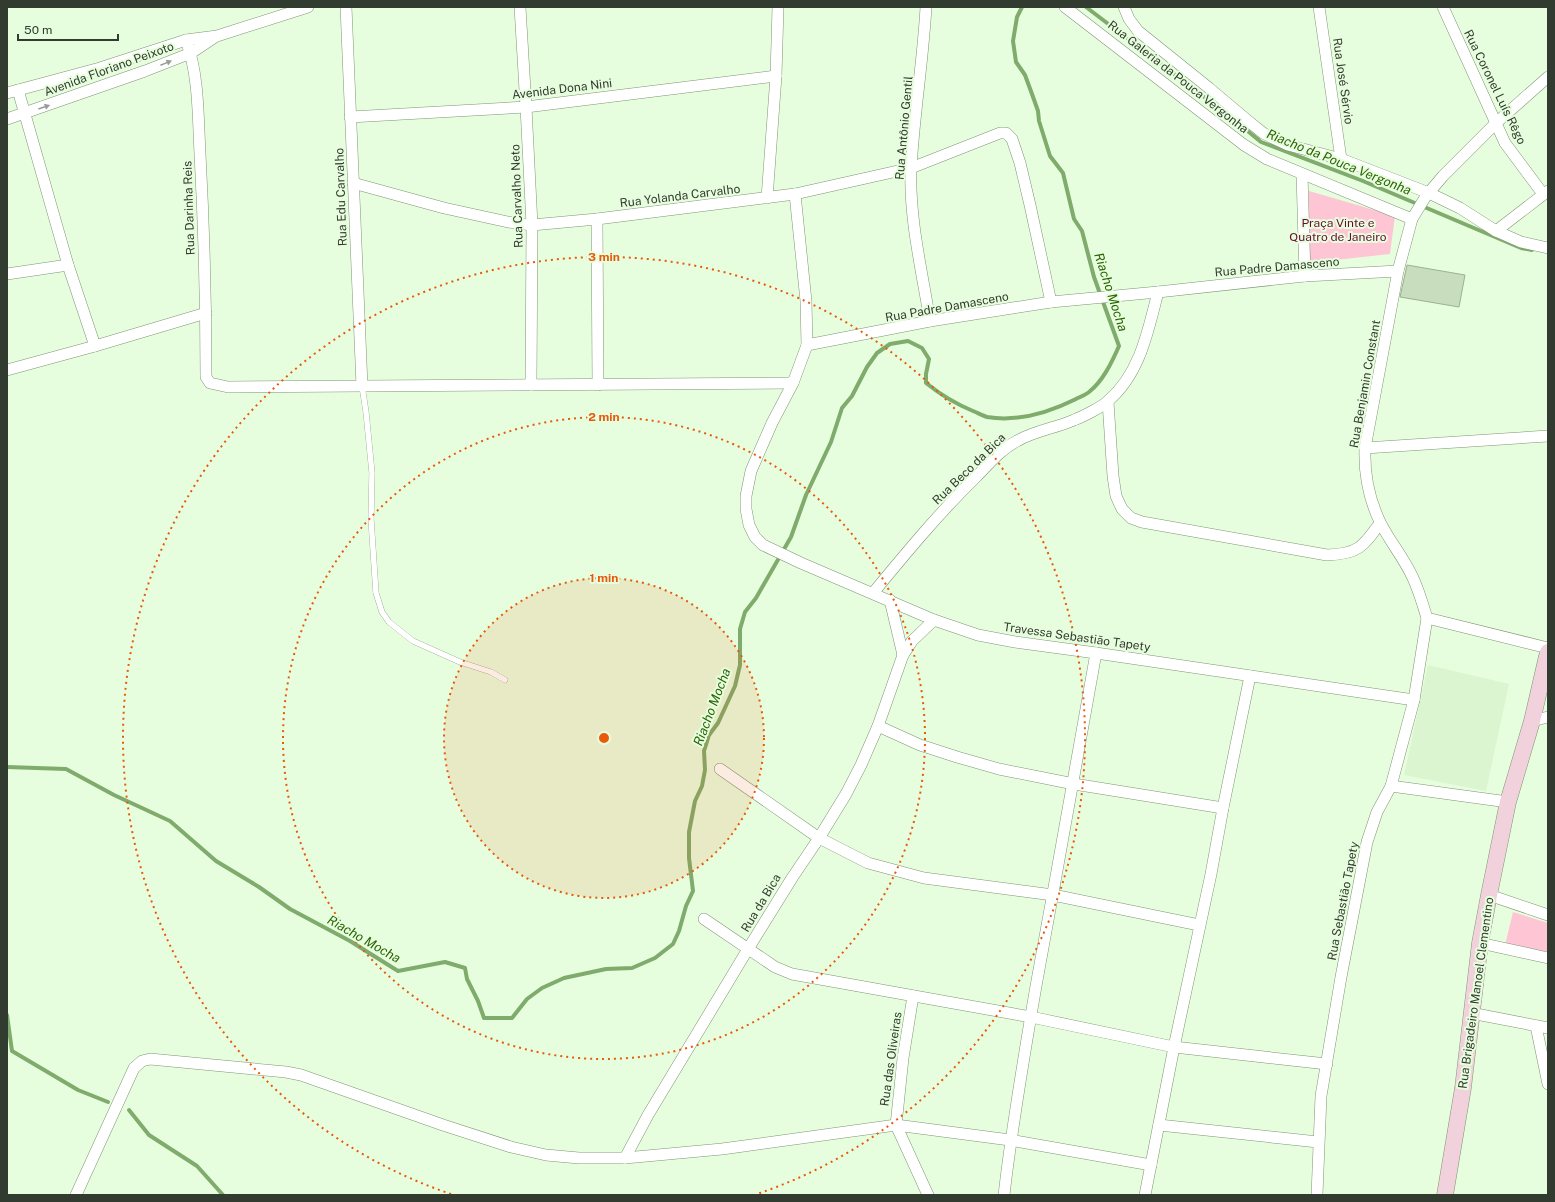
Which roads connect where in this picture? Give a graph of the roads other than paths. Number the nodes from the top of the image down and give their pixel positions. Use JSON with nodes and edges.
{"nodes":[{"id":1,"x":308,"y":7,"type":"edge"},
{"id":2,"x":346,"y":7,"type":"edge"},
{"id":3,"x":520,"y":7,"type":"edge"},
{"id":4,"x":778,"y":7,"type":"edge"},
{"id":5,"x":926,"y":7,"type":"edge"},
{"id":6,"x":1065,"y":7,"type":"edge"},
{"id":7,"x":1124,"y":7,"type":"edge"},
{"id":8,"x":1319,"y":7,"type":"edge"},
{"id":9,"x":1443,"y":7,"type":"edge"},
{"id":10,"x":217,"y":36,"type":"junction"},
{"id":11,"x":186,"y":40,"type":"junction"},
{"id":12,"x":190,"y":53,"type":"junction"},
{"id":13,"x":776,"y":76,"type":"junction"},
{"id":14,"x":1548,"y":76,"type":"edge"},
{"id":15,"x":18,"y":90,"type":"junction"},
{"id":16,"x":7,"y":93,"type":"edge"},
{"id":17,"x":526,"y":107,"type":"junction"},
{"id":18,"x":25,"y":113,"type":"junction"},
{"id":19,"x":7,"y":118,"type":"edge"},
{"id":20,"x":350,"y":118,"type":"junction"},
{"id":21,"x":1496,"y":123,"type":"junction"},
{"id":22,"x":1341,"y":159,"type":"junction"},
{"id":23,"x":911,"y":168,"type":"junction"},
{"id":24,"x":1302,"y":174,"type":"junction"},
{"id":25,"x":353,"y":183,"type":"junction"},
{"id":26,"x":1546,"y":192,"type":"edge"},
{"id":27,"x":795,"y":194,"type":"junction"},
{"id":28,"x":1427,"y":194,"type":"junction"},
{"id":29,"x":767,"y":198,"type":"junction"},
{"id":30,"x":1414,"y":215,"type":"junction"},
{"id":31,"x":597,"y":219,"type":"junction"},
{"id":32,"x":532,"y":225,"type":"junction"},
{"id":33,"x":1496,"y":231,"type":"junction"},
{"id":34,"x":1548,"y":248,"type":"edge"},
{"id":35,"x":68,"y":265,"type":"junction"},
{"id":36,"x":1398,"y":271,"type":"junction"},
{"id":37,"x":7,"y":274,"type":"edge"},
{"id":38,"x":1305,"y":276,"type":"junction"},
{"id":39,"x":1158,"y":292,"type":"junction"},
{"id":40,"x":1051,"y":302,"type":"junction"},
{"id":41,"x":206,"y":313,"type":"junction"},
{"id":42,"x":930,"y":321,"type":"junction"},
{"id":43,"x":806,"y":345,"type":"junction"},
{"id":44,"x":95,"y":346,"type":"junction"},
{"id":45,"x":7,"y":370,"type":"edge"},
{"id":46,"x":794,"y":383,"type":"junction"},
{"id":47,"x":531,"y":385,"type":"junction"},
{"id":48,"x":598,"y":385,"type":"junction"},
{"id":49,"x":362,"y":386,"type":"junction"},
{"id":50,"x":1108,"y":402,"type":"junction"},
{"id":51,"x":1548,"y":436,"type":"edge"},
{"id":52,"x":1365,"y":448,"type":"junction"},
{"id":53,"x":1380,"y":522,"type":"junction"},
{"id":54,"x":874,"y":593,"type":"junction"},
{"id":55,"x":890,"y":600,"type":"junction"},
{"id":56,"x":1427,"y":618,"type":"junction"},
{"id":57,"x":934,"y":620,"type":"junction"},
{"id":58,"x":1096,"y":653,"type":"junction"},
{"id":59,"x":1548,"y":654,"type":"edge"},
{"id":60,"x":903,"y":655,"type":"junction"},
{"id":61,"x":1250,"y":676,"type":"junction"},
{"id":62,"x":505,"y":680,"type":"dead end"},
{"id":63,"x":1414,"y":700,"type":"junction"},
{"id":64,"x":1548,"y":717,"type":"edge"},
{"id":65,"x":1532,"y":721,"type":"junction"},
{"id":66,"x":878,"y":726,"type":"junction"},
{"id":67,"x":720,"y":769,"type":"dead end"},
{"id":68,"x":1074,"y":784,"type":"junction"},
{"id":69,"x":1391,"y":786,"type":"junction"},
{"id":70,"x":1508,"y":802,"type":"junction"},
{"id":71,"x":1223,"y":808,"type":"junction"},
{"id":72,"x":819,"y":838,"type":"junction"},
{"id":73,"x":1052,"y":895,"type":"junction"},
{"id":74,"x":1489,"y":895,"type":"junction"},
{"id":75,"x":1548,"y":915,"type":"edge"},
{"id":76,"x":704,"y":919,"type":"dead end"},
{"id":77,"x":1199,"y":925,"type":"junction"},
{"id":78,"x":1480,"y":944,"type":"junction"},
{"id":79,"x":748,"y":949,"type":"junction"},
{"id":80,"x":1548,"y":958,"type":"edge"},
{"id":81,"x":913,"y":996,"type":"junction"},
{"id":82,"x":1471,"y":1013,"type":"junction"},
{"id":83,"x":1031,"y":1017,"type":"junction"},
{"id":84,"x":1536,"y":1026,"type":"junction"},
{"id":85,"x":1548,"y":1028,"type":"edge"},
{"id":86,"x":1174,"y":1047,"type":"junction"},
{"id":87,"x":1327,"y":1064,"type":"junction"},
{"id":88,"x":1548,"y":1084,"type":"edge"},
{"id":89,"x":896,"y":1125,"type":"junction"},
{"id":90,"x":1159,"y":1125,"type":"junction"},
{"id":91,"x":1010,"y":1140,"type":"junction"},
{"id":92,"x":1318,"y":1142,"type":"junction"},
{"id":93,"x":625,"y":1158,"type":"junction"},
{"id":94,"x":1151,"y":1165,"type":"junction"},
{"id":95,"x":76,"y":1195,"type":"edge"},
{"id":96,"x":928,"y":1195,"type":"edge"},
{"id":97,"x":1004,"y":1195,"type":"edge"},
{"id":98,"x":1145,"y":1195,"type":"edge"},
{"id":99,"x":1317,"y":1195,"type":"edge"},
{"id":100,"x":1445,"y":1195,"type":"edge"}],
"edges":[{"from":1,"to":10,"type":"street","name":"Avenida Floriano Peixoto"},
{"from":2,"to":20,"type":"street","name":"Rua Edu Carvalho"},
{"from":3,"to":17,"type":"street","name":"Rua Carvalho Neto"},
{"from":4,"to":13,"type":"street"},
{"from":5,"to":23,"type":"street","name":"Rua Antônio Gentil"},
{"from":6,"to":24,"type":"street","name":"Rua Galeria da Pouca Vergonha"},
{"from":7,"to":22,"type":"street","name":"Rua Galeria da Pouca Vergonha"},
{"from":8,"to":22,"type":"street","name":"Rua José Sérvio"},
{"from":9,"to":21,"type":"street","name":"Rua Coronel Luís Rêgo"},
{"from":10,"to":11,"type":"street","name":"Avenida Floriano Peixoto"},
{"from":10,"to":12,"type":"street","name":"Avenida Floriano Peixoto"},
{"from":11,"to":12,"type":"street","name":"Rua Darinha Reis"},
{"from":11,"to":15,"type":"street","name":"Avenida Floriano Peixoto"},
{"from":18,"to":12,"type":"street","name":"Avenida Floriano Peixoto","one_way":true},
{"from":12,"to":41,"type":"street","name":"Rua Darinha Reis"},
{"from":13,"to":17,"type":"street","name":"Avenida Dona Nini"},
{"from":13,"to":29,"type":"street"},
{"from":14,"to":21,"type":"street","name":"Rua Benjamin Constant"},
{"from":15,"to":16,"type":"street","name":"Avenida Floriano Peixoto"},
{"from":15,"to":18,"type":"street"},
{"from":17,"to":20,"type":"street","name":"Avenida Dona Nini"},
{"from":17,"to":32,"type":"street","name":"Rua Carvalho Neto"},
{"from":18,"to":19,"type":"street","name":"Avenida Floriano Peixoto"},
{"from":18,"to":35,"type":"street"},
{"from":20,"to":25,"type":"street","name":"Rua Edu Carvalho"},
{"from":21,"to":26,"type":"street","name":"Rua Coronel Luís Rêgo"},
{"from":21,"to":28,"type":"street","name":"Rua Benjamin Constant"},
{"from":22,"to":28,"type":"street","name":"Rua Galeria da Pouca Vergonha"},
{"from":23,"to":27,"type":"street","name":"Rua Yolanda Carvalho"},
{"from":23,"to":40,"type":"street","name":"Rua Yolanda Carvalho"},
{"from":23,"to":42,"type":"street","name":"Rua Antônio Gentil"},
{"from":24,"to":30,"type":"street","name":"Rua Galeria da Pouca Vergonha"},
{"from":24,"to":38,"type":"street"},
{"from":25,"to":32,"type":"street","name":"Rua Yolanda Carvalho"},
{"from":25,"to":49,"type":"street","name":"Rua Edu Carvalho"},
{"from":26,"to":33,"type":"street"},
{"from":27,"to":29,"type":"street","name":"Rua Yolanda Carvalho"},
{"from":27,"to":43,"type":"street"},
{"from":28,"to":30,"type":"street","name":"Rua Benjamin Constant"},
{"from":28,"to":33,"type":"street","name":"Rua Galeria da Pouca Vergonha"},
{"from":29,"to":31,"type":"street","name":"Rua Yolanda Carvalho"},
{"from":30,"to":36,"type":"street","name":"Rua Benjamin Constant"},
{"from":31,"to":32,"type":"street","name":"Rua Yolanda Carvalho"},
{"from":31,"to":48,"type":"street"},
{"from":32,"to":47,"type":"street","name":"Rua Carvalho Neto"},
{"from":33,"to":34,"type":"street","name":"Rua Galeria da Pouca Vergonha"},
{"from":35,"to":37,"type":"street"},
{"from":35,"to":44,"type":"street"},
{"from":36,"to":38,"type":"street","name":"Rua Padre Damasceno"},
{"from":36,"to":52,"type":"street","name":"Rua Benjamin Constant"},
{"from":38,"to":39,"type":"street","name":"Rua Padre Damasceno"},
{"from":39,"to":40,"type":"street","name":"Rua Padre Damasceno"},
{"from":39,"to":50,"type":"street","name":"Rua Beco da Bica"},
{"from":40,"to":42,"type":"street","name":"Rua Padre Damasceno"},
{"from":41,"to":44,"type":"street"},
{"from":41,"to":49,"type":"street","name":"Rua Darinha Reis"},
{"from":42,"to":43,"type":"street","name":"Rua Padre Damasceno"},
{"from":43,"to":46,"type":"street"},
{"from":44,"to":45,"type":"street"},
{"from":46,"to":48,"type":"street"},
{"from":46,"to":54,"type":"street","name":"Travessa Sebastião Tapety"},
{"from":47,"to":48,"type":"street"},
{"from":47,"to":49,"type":"street"},
{"from":49,"to":62,"type":"lane"},
{"from":50,"to":53,"type":"street"},
{"from":50,"to":54,"type":"street","name":"Rua Beco da Bica"},
{"from":51,"to":52,"type":"street"},
{"from":52,"to":53,"type":"street","name":"Rua Benjamin Constant"},
{"from":53,"to":56,"type":"street","name":"Rua Benjamin Constant"},
{"from":54,"to":55,"type":"street","name":"Travessa Sebastião Tapety"},
{"from":55,"to":57,"type":"street","name":"Travessa Sebastião Tapety"},
{"from":55,"to":60,"type":"street"},
{"from":56,"to":59,"type":"street"},
{"from":56,"to":63,"type":"street","name":"Rua Sebastião Tapety"},
{"from":57,"to":58,"type":"street","name":"Travessa Sebastião Tapety"},
{"from":57,"to":60,"type":"street","name":"Rua da Bica"},
{"from":58,"to":61,"type":"street","name":"Travessa Sebastião Tapety"},
{"from":58,"to":68,"type":"street"},
{"from":59,"to":65,"type":"main road","name":"Rua Brigadeiro Manoel Clementino"},
{"from":60,"to":66,"type":"street","name":"Rua da Bica"},
{"from":61,"to":63,"type":"street","name":"Travessa Sebastião Tapety"},
{"from":61,"to":71,"type":"street"},
{"from":63,"to":69,"type":"street","name":"Rua Sebastião Tapety"},
{"from":64,"to":65,"type":"street"},
{"from":65,"to":70,"type":"main road","name":"Rua Brigadeiro Manoel Clementino"},
{"from":66,"to":68,"type":"street"},
{"from":66,"to":72,"type":"street","name":"Rua da Bica"},
{"from":67,"to":72,"type":"street"},
{"from":68,"to":71,"type":"street"},
{"from":68,"to":73,"type":"street"},
{"from":69,"to":70,"type":"street"},
{"from":69,"to":87,"type":"street","name":"Rua Sebastião Tapety"},
{"from":70,"to":74,"type":"main road","name":"Rua Brigadeiro Manoel Clementino"},
{"from":71,"to":77,"type":"street"},
{"from":72,"to":73,"type":"street"},
{"from":72,"to":79,"type":"street","name":"Rua da Bica"},
{"from":73,"to":77,"type":"street"},
{"from":73,"to":83,"type":"street"},
{"from":74,"to":75,"type":"street"},
{"from":74,"to":78,"type":"main road","name":"Rua Brigadeiro Manoel Clementino"},
{"from":76,"to":79,"type":"street"},
{"from":77,"to":86,"type":"street"},
{"from":78,"to":80,"type":"street"},
{"from":78,"to":82,"type":"main road","name":"Rua Brigadeiro Manoel Clementino"},
{"from":79,"to":81,"type":"street"},
{"from":79,"to":93,"type":"street","name":"Rua da Bica"},
{"from":81,"to":83,"type":"street"},
{"from":81,"to":89,"type":"street","name":"Rua das Oliveiras"},
{"from":82,"to":84,"type":"street"},
{"from":82,"to":100,"type":"main road","name":"Rua Brigadeiro Manoel Clementino"},
{"from":83,"to":86,"type":"street"},
{"from":83,"to":91,"type":"street"},
{"from":84,"to":85,"type":"street"},
{"from":84,"to":88,"type":"street"},
{"from":86,"to":87,"type":"street"},
{"from":86,"to":90,"type":"street"},
{"from":87,"to":92,"type":"street","name":"Rua Sebastião Tapety"},
{"from":89,"to":91,"type":"street"},
{"from":89,"to":93,"type":"street"},
{"from":89,"to":96,"type":"street"},
{"from":90,"to":92,"type":"street"},
{"from":90,"to":94,"type":"street"},
{"from":91,"to":94,"type":"street"},
{"from":91,"to":97,"type":"street"},
{"from":92,"to":99,"type":"street","name":"Rua Sebastião Tapety"},
{"from":93,"to":95,"type":"street"},
{"from":94,"to":98,"type":"street"}]}
